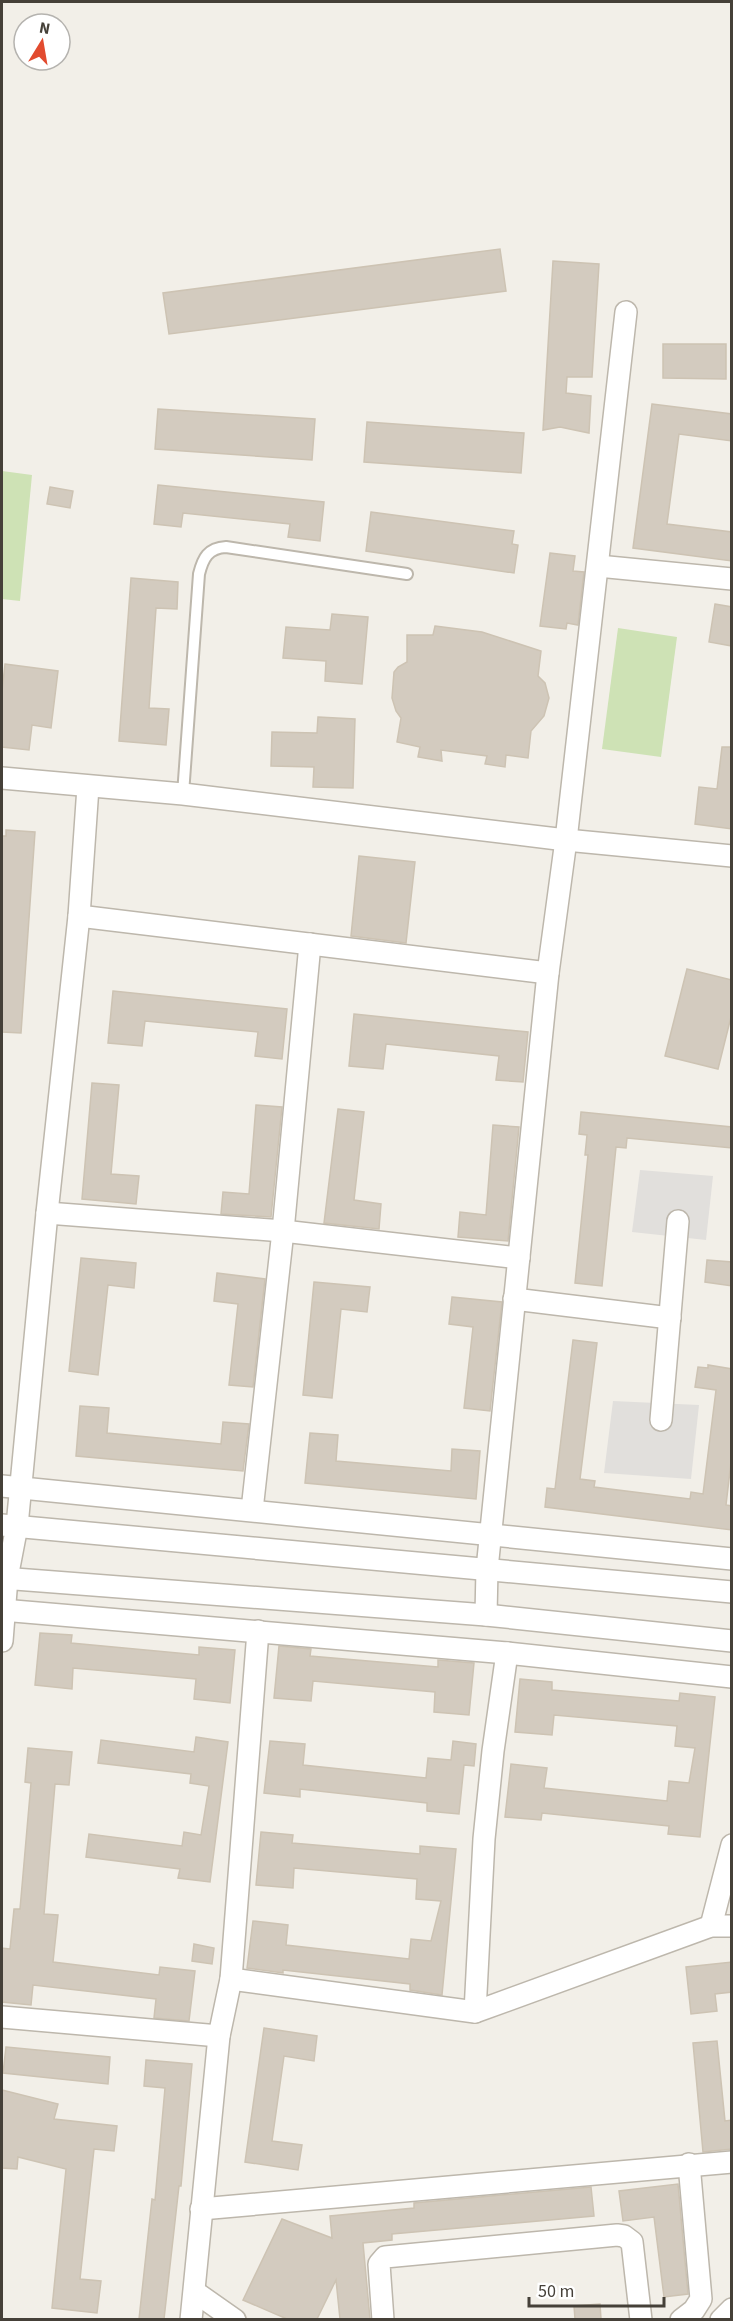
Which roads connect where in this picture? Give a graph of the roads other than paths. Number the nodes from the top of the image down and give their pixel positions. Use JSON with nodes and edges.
{"nodes":[{"id":1,"x":626,"y":312,"type":"dead end"},
{"id":2,"x":598,"y":566,"type":"junction"},
{"id":3,"x":407,"y":574,"type":"dead end"},
{"id":4,"x":732,"y":579,"type":"edge"},
{"id":5,"x":2,"y":778,"type":"edge"},
{"id":6,"x":88,"y":786,"type":"junction"},
{"id":7,"x":183,"y":794,"type":"junction"},
{"id":8,"x":566,"y":840,"type":"junction"},
{"id":9,"x":732,"y":856,"type":"edge"},
{"id":10,"x":79,"y":916,"type":"junction"},
{"id":11,"x":310,"y":944,"type":"junction"},
{"id":12,"x":548,"y":973,"type":"junction"},
{"id":13,"x":47,"y":1213,"type":"junction"},
{"id":14,"x":678,"y":1221,"type":"dead end"},
{"id":15,"x":284,"y":1231,"type":"junction"},
{"id":16,"x":519,"y":1258,"type":"junction"},
{"id":17,"x":514,"y":1299,"type":"junction"},
{"id":18,"x":670,"y":1318,"type":"junction"},
{"id":19,"x":661,"y":1420,"type":"dead end"},
{"id":20,"x":11,"y":1486,"type":"edge"},
{"id":21,"x":252,"y":1510,"type":"junction"},
{"id":22,"x":9,"y":1526,"type":"edge"},
{"id":23,"x":492,"y":1534,"type":"junction"},
{"id":24,"x":732,"y":1559,"type":"edge"},
{"id":25,"x":487,"y":1569,"type":"junction"},
{"id":26,"x":4,"y":1578,"type":"edge"},
{"id":27,"x":732,"y":1592,"type":"edge"},
{"id":28,"x":3,"y":1610,"type":"edge"},
{"id":29,"x":486,"y":1616,"type":"junction"},
{"id":30,"x":258,"y":1631,"type":"junction"},
{"id":31,"x":2,"y":1641,"type":"edge"},
{"id":32,"x":732,"y":1641,"type":"edge"},
{"id":33,"x":507,"y":1653,"type":"junction"},
{"id":34,"x":732,"y":1677,"type":"edge"},
{"id":35,"x":732,"y":1845,"type":"edge"},
{"id":36,"x":721,"y":1926,"type":"edge"},
{"id":37,"x":231,"y":1979,"type":"junction"},
{"id":38,"x":475,"y":2012,"type":"junction"},
{"id":39,"x":2,"y":2017,"type":"edge"},
{"id":40,"x":219,"y":2036,"type":"junction"},
{"id":41,"x":732,"y":2162,"type":"edge"},
{"id":42,"x":689,"y":2164,"type":"junction"},
{"id":43,"x":201,"y":2210,"type":"junction"},
{"id":44,"x":195,"y":2292,"type":"junction"},
{"id":45,"x":732,"y":2309,"type":"edge"},
{"id":46,"x":191,"y":2319,"type":"edge"},
{"id":47,"x":235,"y":2319,"type":"edge"},
{"id":48,"x":383,"y":2319,"type":"edge"},
{"id":49,"x":641,"y":2319,"type":"edge"},
{"id":50,"x":681,"y":2319,"type":"edge"},
{"id":51,"x":721,"y":2319,"type":"edge"}],
"edges":[{"from":1,"to":2,"type":"street"},
{"from":2,"to":4,"type":"street"},
{"from":2,"to":8,"type":"street"},
{"from":3,"to":7,"type":"lane"},
{"from":5,"to":6,"type":"street"},
{"from":6,"to":7,"type":"street"},
{"from":6,"to":10,"type":"street"},
{"from":7,"to":8,"type":"street"},
{"from":8,"to":9,"type":"street"},
{"from":8,"to":12,"type":"street"},
{"from":10,"to":11,"type":"street"},
{"from":10,"to":13,"type":"street"},
{"from":11,"to":12,"type":"street"},
{"from":11,"to":15,"type":"street"},
{"from":12,"to":16,"type":"street"},
{"from":13,"to":15,"type":"street"},
{"from":13,"to":20,"type":"street"},
{"from":14,"to":18,"type":"street"},
{"from":15,"to":16,"type":"street"},
{"from":15,"to":21,"type":"street"},
{"from":16,"to":17,"type":"street"},
{"from":17,"to":18,"type":"street"},
{"from":17,"to":23,"type":"street"},
{"from":18,"to":19,"type":"street"},
{"from":20,"to":21,"type":"street"},
{"from":20,"to":22,"type":"street"},
{"from":21,"to":23,"type":"street"},
{"from":22,"to":25,"type":"street"},
{"from":22,"to":26,"type":"street"},
{"from":23,"to":24,"type":"street"},
{"from":23,"to":25,"type":"street"},
{"from":25,"to":27,"type":"street"},
{"from":25,"to":29,"type":"street"},
{"from":26,"to":28,"type":"street"},
{"from":26,"to":29,"type":"street"},
{"from":28,"to":30,"type":"street"},
{"from":28,"to":31,"type":"street"},
{"from":29,"to":32,"type":"street"},
{"from":30,"to":33,"type":"street"},
{"from":30,"to":37,"type":"street"},
{"from":33,"to":34,"type":"street"},
{"from":33,"to":38,"type":"street"},
{"from":35,"to":36,"type":"street"},
{"from":36,"to":38,"type":"street"},
{"from":37,"to":38,"type":"street"},
{"from":37,"to":40,"type":"street"},
{"from":39,"to":40,"type":"street"},
{"from":40,"to":43,"type":"street"},
{"from":41,"to":42,"type":"street"},
{"from":42,"to":43,"type":"street"},
{"from":42,"to":50,"type":"street"},
{"from":43,"to":44,"type":"street"},
{"from":44,"to":46,"type":"street"},
{"from":44,"to":47,"type":"street"},
{"from":45,"to":51,"type":"street"},
{"from":48,"to":49,"type":"street"}]}
